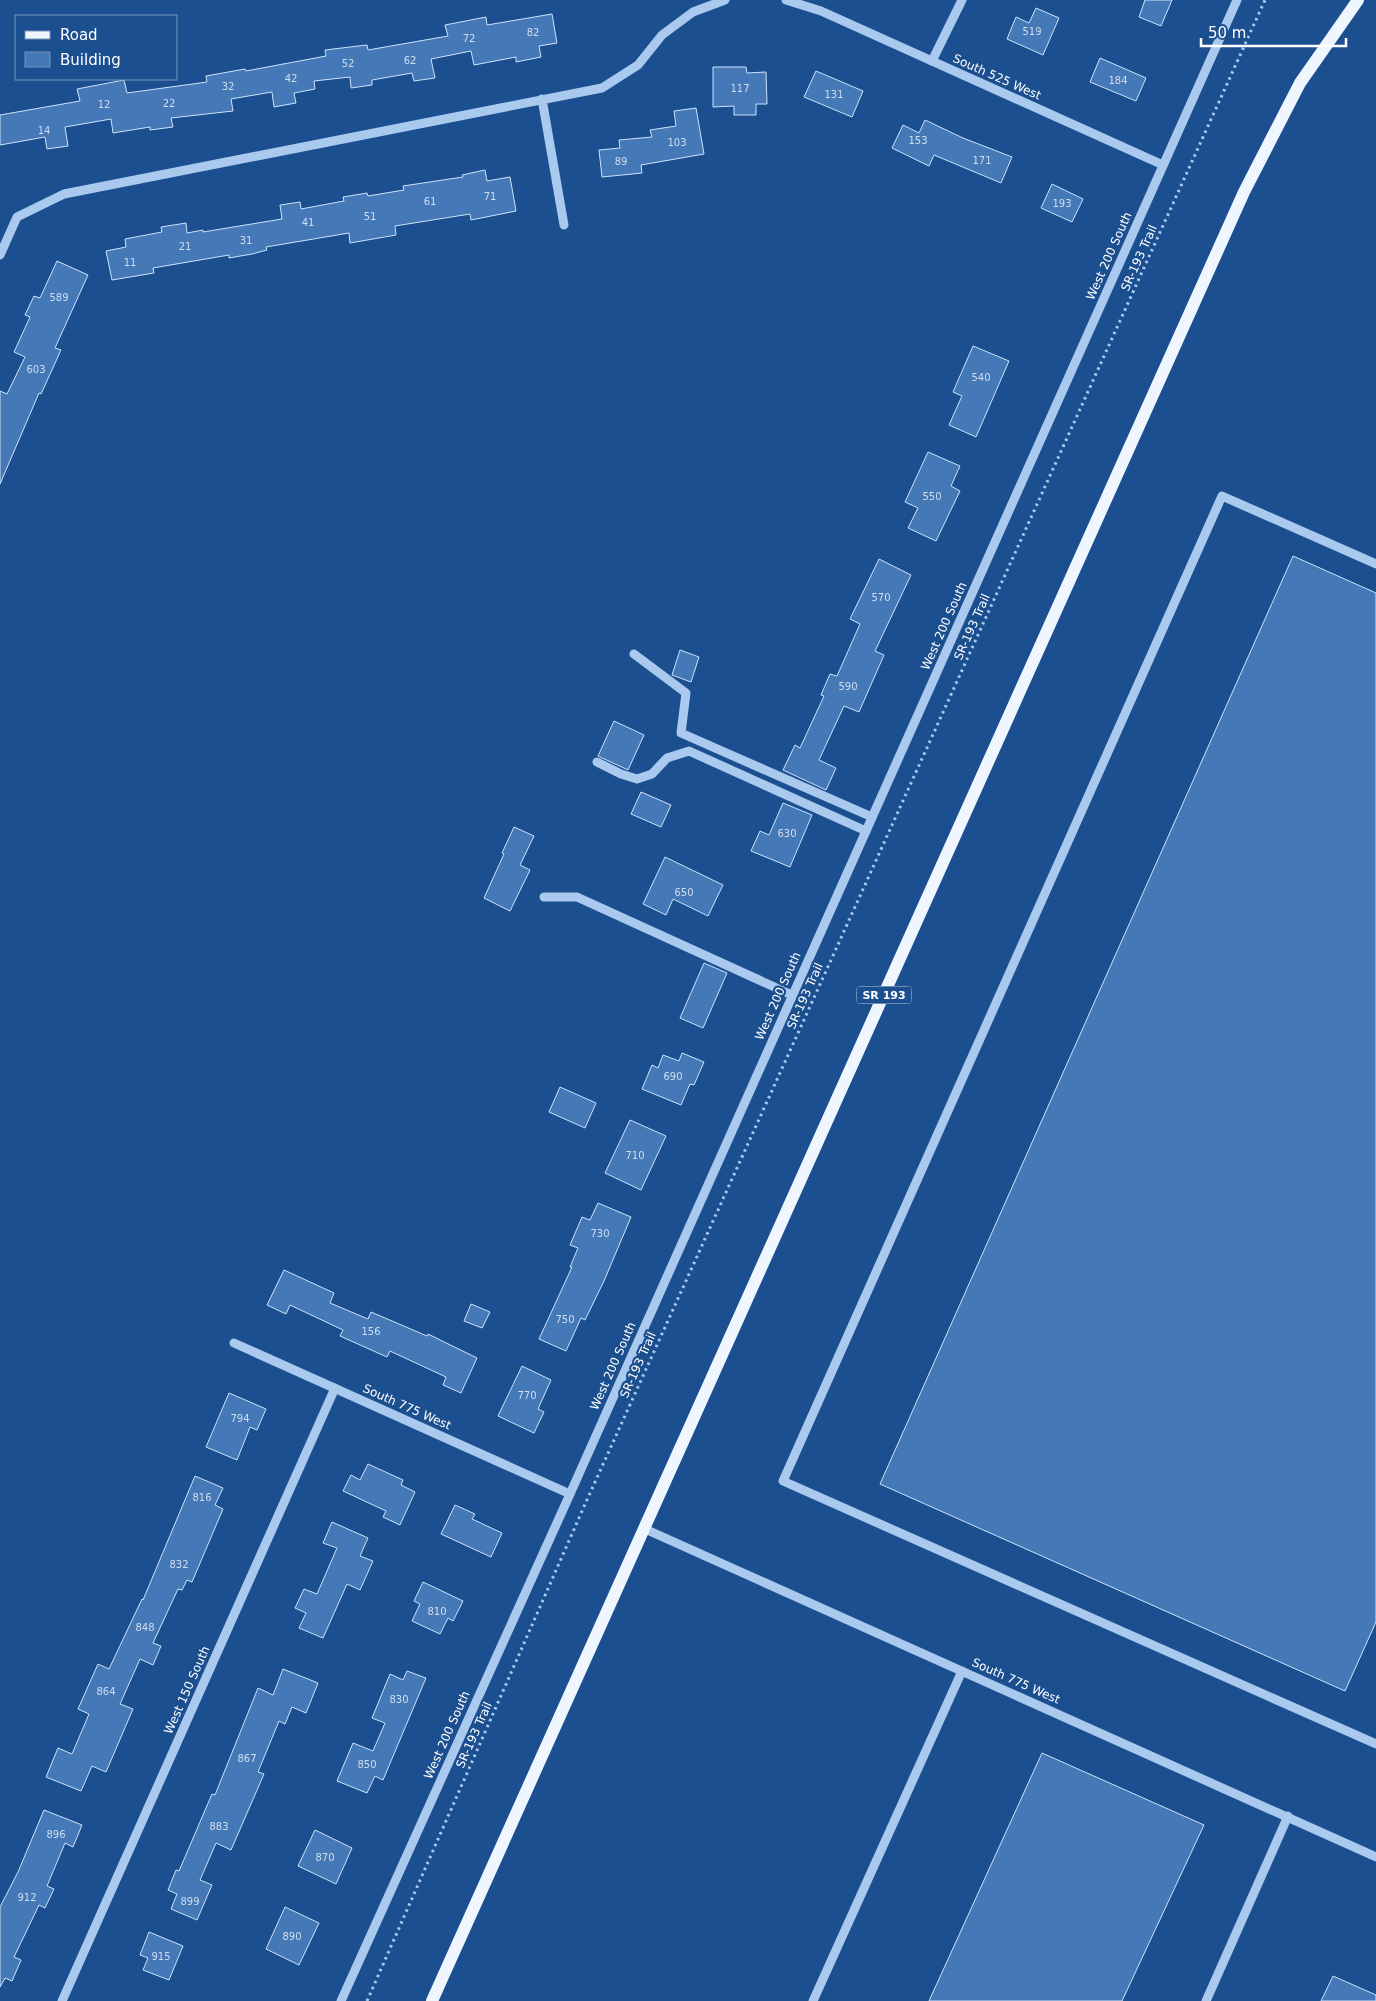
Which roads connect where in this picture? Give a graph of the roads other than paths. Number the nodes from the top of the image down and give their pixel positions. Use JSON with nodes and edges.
{"nodes":[{"id":1,"x":725,"y":0,"type":"edge"},
{"id":2,"x":786,"y":0,"type":"edge"},
{"id":3,"x":962,"y":0,"type":"edge"},
{"id":4,"x":1237,"y":0,"type":"edge"},
{"id":5,"x":1358,"y":0,"type":"edge"},
{"id":6,"x":932,"y":61,"type":"junction"},
{"id":7,"x":542,"y":100,"type":"junction"},
{"id":8,"x":1163,"y":166,"type":"junction"},
{"id":9,"x":564,"y":225,"type":"dead end"},
{"id":10,"x":0,"y":256,"type":"edge"},
{"id":11,"x":1376,"y":564,"type":"edge"},
{"id":12,"x":634,"y":654,"type":"dead end"},
{"id":13,"x":597,"y":762,"type":"dead end"},
{"id":14,"x":872,"y":817,"type":"junction"},
{"id":15,"x":866,"y":831,"type":"junction"},
{"id":16,"x":544,"y":897,"type":"dead end"},
{"id":17,"x":792,"y":995,"type":"junction"},
{"id":18,"x":234,"y":1343,"type":"dead end"},
{"id":19,"x":335,"y":1388,"type":"junction"},
{"id":20,"x":570,"y":1494,"type":"junction"},
{"id":21,"x":645,"y":1528,"type":"junction"},
{"id":22,"x":962,"y":1671,"type":"junction"},
{"id":23,"x":1376,"y":1744,"type":"edge"},
{"id":24,"x":1288,"y":1816,"type":"junction"},
{"id":25,"x":1376,"y":1857,"type":"edge"},
{"id":26,"x":62,"y":2001,"type":"edge"},
{"id":27,"x":341,"y":2001,"type":"edge"},
{"id":28,"x":432,"y":2001,"type":"edge"},
{"id":29,"x":813,"y":2001,"type":"edge"},
{"id":30,"x":1206,"y":2001,"type":"edge"}],
"edges":[{"from":1,"to":7,"type":"street"},
{"from":2,"to":6,"type":"street","name":"South 525 West"},
{"from":3,"to":6,"type":"street"},
{"from":4,"to":8,"type":"street","name":"West 200 South"},
{"from":5,"to":21,"type":"main road","number":"SR 193"},
{"from":6,"to":8,"type":"street","name":"South 525 West"},
{"from":7,"to":9,"type":"street"},
{"from":7,"to":10,"type":"street"},
{"from":8,"to":14,"type":"street","name":"West 200 South"},
{"from":11,"to":23,"type":"street"},
{"from":12,"to":14,"type":"street"},
{"from":13,"to":15,"type":"street"},
{"from":14,"to":15,"type":"street","name":"West 200 South"},
{"from":15,"to":17,"type":"street","name":"West 200 South"},
{"from":16,"to":17,"type":"street"},
{"from":17,"to":20,"type":"street","name":"West 200 South"},
{"from":18,"to":19,"type":"street","name":"South 775 West"},
{"from":19,"to":20,"type":"street","name":"South 775 West"},
{"from":19,"to":26,"type":"street","name":"West 150 South"},
{"from":20,"to":27,"type":"street","name":"West 200 South"},
{"from":21,"to":22,"type":"street","name":"South 775 West"},
{"from":21,"to":28,"type":"main road","number":"SR 193"},
{"from":22,"to":24,"type":"street","name":"South 775 West"},
{"from":22,"to":29,"type":"street"},
{"from":24,"to":25,"type":"street","name":"South 775 West"},
{"from":24,"to":30,"type":"street"}]}
